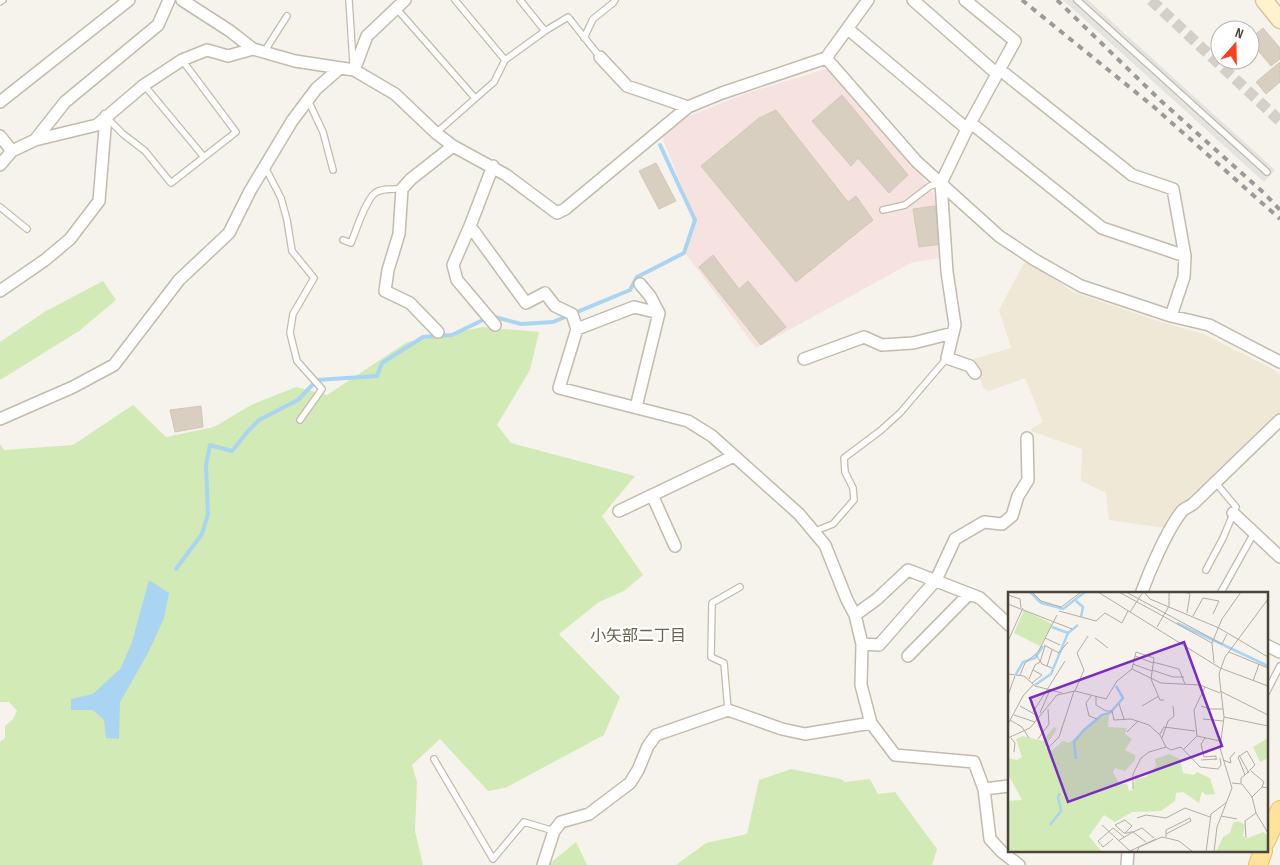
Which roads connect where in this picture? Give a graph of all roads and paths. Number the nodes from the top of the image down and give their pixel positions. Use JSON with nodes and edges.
{"nodes":[{"id":1,"x":3,"y":0,"type":"edge"},
{"id":2,"x":129,"y":0,"type":"edge"},
{"id":3,"x":169,"y":0,"type":"edge"},
{"id":4,"x":182,"y":0,"type":"edge"},
{"id":5,"x":349,"y":0,"type":"edge"},
{"id":6,"x":455,"y":0,"type":"edge"},
{"id":7,"x":520,"y":0,"type":"edge"},
{"id":8,"x":615,"y":0,"type":"edge"},
{"id":9,"x":868,"y":0,"type":"edge"},
{"id":10,"x":913,"y":0,"type":"edge"},
{"id":11,"x":965,"y":0,"type":"edge"},
{"id":12,"x":1077,"y":0,"type":"edge"},
{"id":13,"x":1264,"y":0,"type":"edge"},
{"id":14,"x":0,"y":2,"type":"edge"},
{"id":15,"x":401,"y":4,"type":"edge"},
{"id":16,"x":287,"y":16,"type":"dead end"},
{"id":17,"x":1280,"y":20,"type":"edge"},
{"id":18,"x":848,"y":29,"type":"junction"},
{"id":19,"x":545,"y":31,"type":"junction"},
{"id":20,"x":584,"y":38,"type":"junction"},
{"id":21,"x":258,"y":51,"type":"junction"},
{"id":22,"x":600,"y":57,"type":"joint"},
{"id":23,"x":826,"y":58,"type":"junction"},
{"id":24,"x":182,"y":60,"type":"junction"},
{"id":25,"x":505,"y":60,"type":"junction"},
{"id":26,"x":340,"y":68,"type":"junction"},
{"id":27,"x":354,"y":70,"type":"junction"},
{"id":28,"x":998,"y":71,"type":"junction"},
{"id":29,"x":144,"y":86,"type":"junction"},
{"id":30,"x":475,"y":98,"type":"junction"},
{"id":31,"x":308,"y":100,"type":"junction"},
{"id":32,"x":0,"y":102,"type":"edge"},
{"id":33,"x":688,"y":107,"type":"junction"},
{"id":34,"x":106,"y":116,"type":"junction"},
{"id":35,"x":969,"y":126,"type":"junction"},
{"id":36,"x":436,"y":133,"type":"junction"},
{"id":37,"x":0,"y":136,"type":"edge"},
{"id":38,"x":35,"y":140,"type":"junction"},
{"id":39,"x":453,"y":146,"type":"junction"},
{"id":40,"x":12,"y":151,"type":"junction"},
{"id":41,"x":204,"y":157,"type":"junction"},
{"id":42,"x":0,"y":165,"type":"edge"},
{"id":43,"x":493,"y":166,"type":"junction"},
{"id":44,"x":265,"y":167,"type":"junction"},
{"id":45,"x":333,"y":170,"type":"dead end"},
{"id":46,"x":1267,"y":172,"type":"dead end"},
{"id":47,"x":941,"y":183,"type":"junction"},
{"id":48,"x":402,"y":189,"type":"junction"},
{"id":49,"x":0,"y":207,"type":"edge"},
{"id":50,"x":883,"y":210,"type":"dead end"},
{"id":51,"x":470,"y":226,"type":"junction"},
{"id":52,"x":27,"y":229,"type":"dead end"},
{"id":53,"x":343,"y":240,"type":"dead end"},
{"id":54,"x":1185,"y":256,"type":"junction"},
{"id":55,"x":640,"y":284,"type":"dead end"},
{"id":56,"x":0,"y":291,"type":"edge"},
{"id":57,"x":659,"y":313,"type":"junction"},
{"id":58,"x":1172,"y":316,"type":"junction"},
{"id":59,"x":495,"y":325,"type":"dead end"},
{"id":60,"x":577,"y":329,"type":"junction"},
{"id":61,"x":438,"y":332,"type":"dead end"},
{"id":62,"x":953,"y":334,"type":"junction"},
{"id":63,"x":947,"y":358,"type":"junction"},
{"id":64,"x":804,"y":359,"type":"dead end"},
{"id":65,"x":1280,"y":362,"type":"edge"},
{"id":66,"x":976,"y":373,"type":"dead end"},
{"id":67,"x":636,"y":407,"type":"junction"},
{"id":68,"x":0,"y":419,"type":"edge"},
{"id":69,"x":300,"y":420,"type":"dead end"},
{"id":70,"x":1280,"y":420,"type":"edge"},
{"id":71,"x":1027,"y":438,"type":"dead end"},
{"id":72,"x":734,"y":456,"type":"junction"},
{"id":73,"x":1215,"y":482,"type":"junction"},
{"id":74,"x":652,"y":495,"type":"junction"},
{"id":75,"x":619,"y":511,"type":"dead end"},
{"id":76,"x":1233,"y":513,"type":"junction"},
{"id":77,"x":813,"y":532,"type":"junction"},
{"id":78,"x":1254,"y":533,"type":"junction"},
{"id":79,"x":675,"y":546,"type":"dead end"},
{"id":80,"x":1280,"y":557,"type":"edge"},
{"id":81,"x":1206,"y":570,"type":"dead end"},
{"id":82,"x":936,"y":580,"type":"junction"},
{"id":83,"x":740,"y":587,"type":"dead end"},
{"id":84,"x":1142,"y":592,"type":"edge"},
{"id":85,"x":1221,"y":592,"type":"edge"},
{"id":86,"x":969,"y":594,"type":"junction"},
{"id":87,"x":855,"y":615,"type":"junction"},
{"id":88,"x":1008,"y":624,"type":"edge"},
{"id":89,"x":862,"y":644,"type":"junction"},
{"id":90,"x":1268,"y":646,"type":"edge"},
{"id":91,"x":1280,"y":652,"type":"edge"},
{"id":92,"x":908,"y":656,"type":"dead end"},
{"id":93,"x":1280,"y":666,"type":"edge"},
{"id":94,"x":1268,"y":690,"type":"edge"},
{"id":95,"x":728,"y":710,"type":"junction"},
{"id":96,"x":871,"y":723,"type":"junction"},
{"id":97,"x":434,"y":759,"type":"dead end"},
{"id":98,"x":1008,"y":786,"type":"edge"},
{"id":99,"x":984,"y":789,"type":"junction"},
{"id":100,"x":554,"y":831,"type":"junction"},
{"id":101,"x":1128,"y":852,"type":"edge"},
{"id":102,"x":1263,"y":852,"type":"edge"},
{"id":103,"x":543,"y":865,"type":"edge"},
{"id":104,"x":1020,"y":865,"type":"edge"},
{"id":105,"x":1126,"y":865,"type":"edge"},
{"id":106,"x":1258,"y":865,"type":"edge"}],
"edges":[{"from":1,"to":14,"type":"lane"},
{"from":2,"to":32,"type":"street"},
{"from":3,"to":38,"type":"street"},
{"from":4,"to":21,"type":"street"},
{"from":5,"to":27,"type":"lane"},
{"from":6,"to":25,"type":"lane"},
{"from":7,"to":19,"type":"lane"},
{"from":8,"to":20,"type":"lane"},
{"from":9,"to":18,"type":"street"},
{"from":10,"to":28,"type":"street"},
{"from":11,"to":28,"type":"street"},
{"from":12,"to":46,"type":"lane"},
{"from":13,"to":17,"type":"street"},
{"from":15,"to":27,"type":"street"},
{"from":15,"to":30,"type":"lane"},
{"from":16,"to":21,"type":"lane"},
{"from":18,"to":23,"type":"street"},
{"from":18,"to":35,"type":"street"},
{"from":19,"to":20,"type":"lane"},
{"from":19,"to":25,"type":"lane"},
{"from":20,"to":22,"type":"lane"},
{"from":21,"to":24,"type":"street"},
{"from":21,"to":26,"type":"street"},
{"from":22,"to":33,"type":"street"},
{"from":23,"to":33,"type":"street"},
{"from":23,"to":47,"type":"street"},
{"from":24,"to":29,"type":"street"},
{"from":24,"to":41,"type":"lane"},
{"from":25,"to":30,"type":"lane"},
{"from":26,"to":27,"type":"street"},
{"from":26,"to":31,"type":"street"},
{"from":27,"to":36,"type":"street"},
{"from":28,"to":35,"type":"street"},
{"from":28,"to":54,"type":"street"},
{"from":29,"to":34,"type":"street"},
{"from":29,"to":41,"type":"lane"},
{"from":30,"to":36,"type":"lane"},
{"from":31,"to":44,"type":"street"},
{"from":31,"to":45,"type":"lane"},
{"from":33,"to":43,"type":"street"},
{"from":34,"to":38,"type":"street"},
{"from":34,"to":41,"type":"lane"},
{"from":34,"to":56,"type":"street"},
{"from":35,"to":47,"type":"street"},
{"from":35,"to":54,"type":"street"},
{"from":36,"to":39,"type":"street"},
{"from":37,"to":40,"type":"street"},
{"from":38,"to":40,"type":"street"},
{"from":39,"to":43,"type":"street"},
{"from":39,"to":48,"type":"street"},
{"from":40,"to":42,"type":"street"},
{"from":43,"to":51,"type":"street"},
{"from":44,"to":68,"type":"street"},
{"from":44,"to":69,"type":"lane"},
{"from":47,"to":50,"type":"lane"},
{"from":47,"to":58,"type":"street"},
{"from":47,"to":62,"type":"street"},
{"from":48,"to":53,"type":"lane"},
{"from":48,"to":61,"type":"street"},
{"from":49,"to":52,"type":"lane"},
{"from":51,"to":59,"type":"street"},
{"from":51,"to":60,"type":"street"},
{"from":54,"to":58,"type":"street"},
{"from":55,"to":57,"type":"street"},
{"from":57,"to":60,"type":"street"},
{"from":57,"to":67,"type":"street"},
{"from":58,"to":65,"type":"street"},
{"from":60,"to":67,"type":"street"},
{"from":62,"to":63,"type":"street"},
{"from":62,"to":64,"type":"street"},
{"from":63,"to":66,"type":"street"},
{"from":63,"to":77,"type":"lane"},
{"from":67,"to":72,"type":"street"},
{"from":70,"to":73,"type":"street"},
{"from":71,"to":82,"type":"street"},
{"from":72,"to":74,"type":"street"},
{"from":72,"to":77,"type":"street"},
{"from":73,"to":76,"type":"lane"},
{"from":73,"to":84,"type":"street"},
{"from":74,"to":75,"type":"street"},
{"from":74,"to":79,"type":"street"},
{"from":76,"to":78,"type":"street"},
{"from":76,"to":81,"type":"lane"},
{"from":77,"to":87,"type":"street"},
{"from":78,"to":80,"type":"street"},
{"from":78,"to":85,"type":"lane"},
{"from":82,"to":86,"type":"street"},
{"from":82,"to":87,"type":"street"},
{"from":82,"to":89,"type":"street"},
{"from":83,"to":95,"type":"lane"},
{"from":86,"to":88,"type":"street"},
{"from":86,"to":92,"type":"street"},
{"from":87,"to":89,"type":"street"},
{"from":89,"to":96,"type":"street"},
{"from":90,"to":91,"type":"street"},
{"from":93,"to":94,"type":"lane"},
{"from":95,"to":96,"type":"street"},
{"from":95,"to":100,"type":"street"},
{"from":96,"to":99,"type":"street"},
{"from":97,"to":100,"type":"lane"},
{"from":98,"to":99,"type":"street"},
{"from":99,"to":104,"type":"street"},
{"from":100,"to":103,"type":"street"},
{"from":101,"to":105,"type":"street"},
{"from":102,"to":106,"type":"main road"}]}
